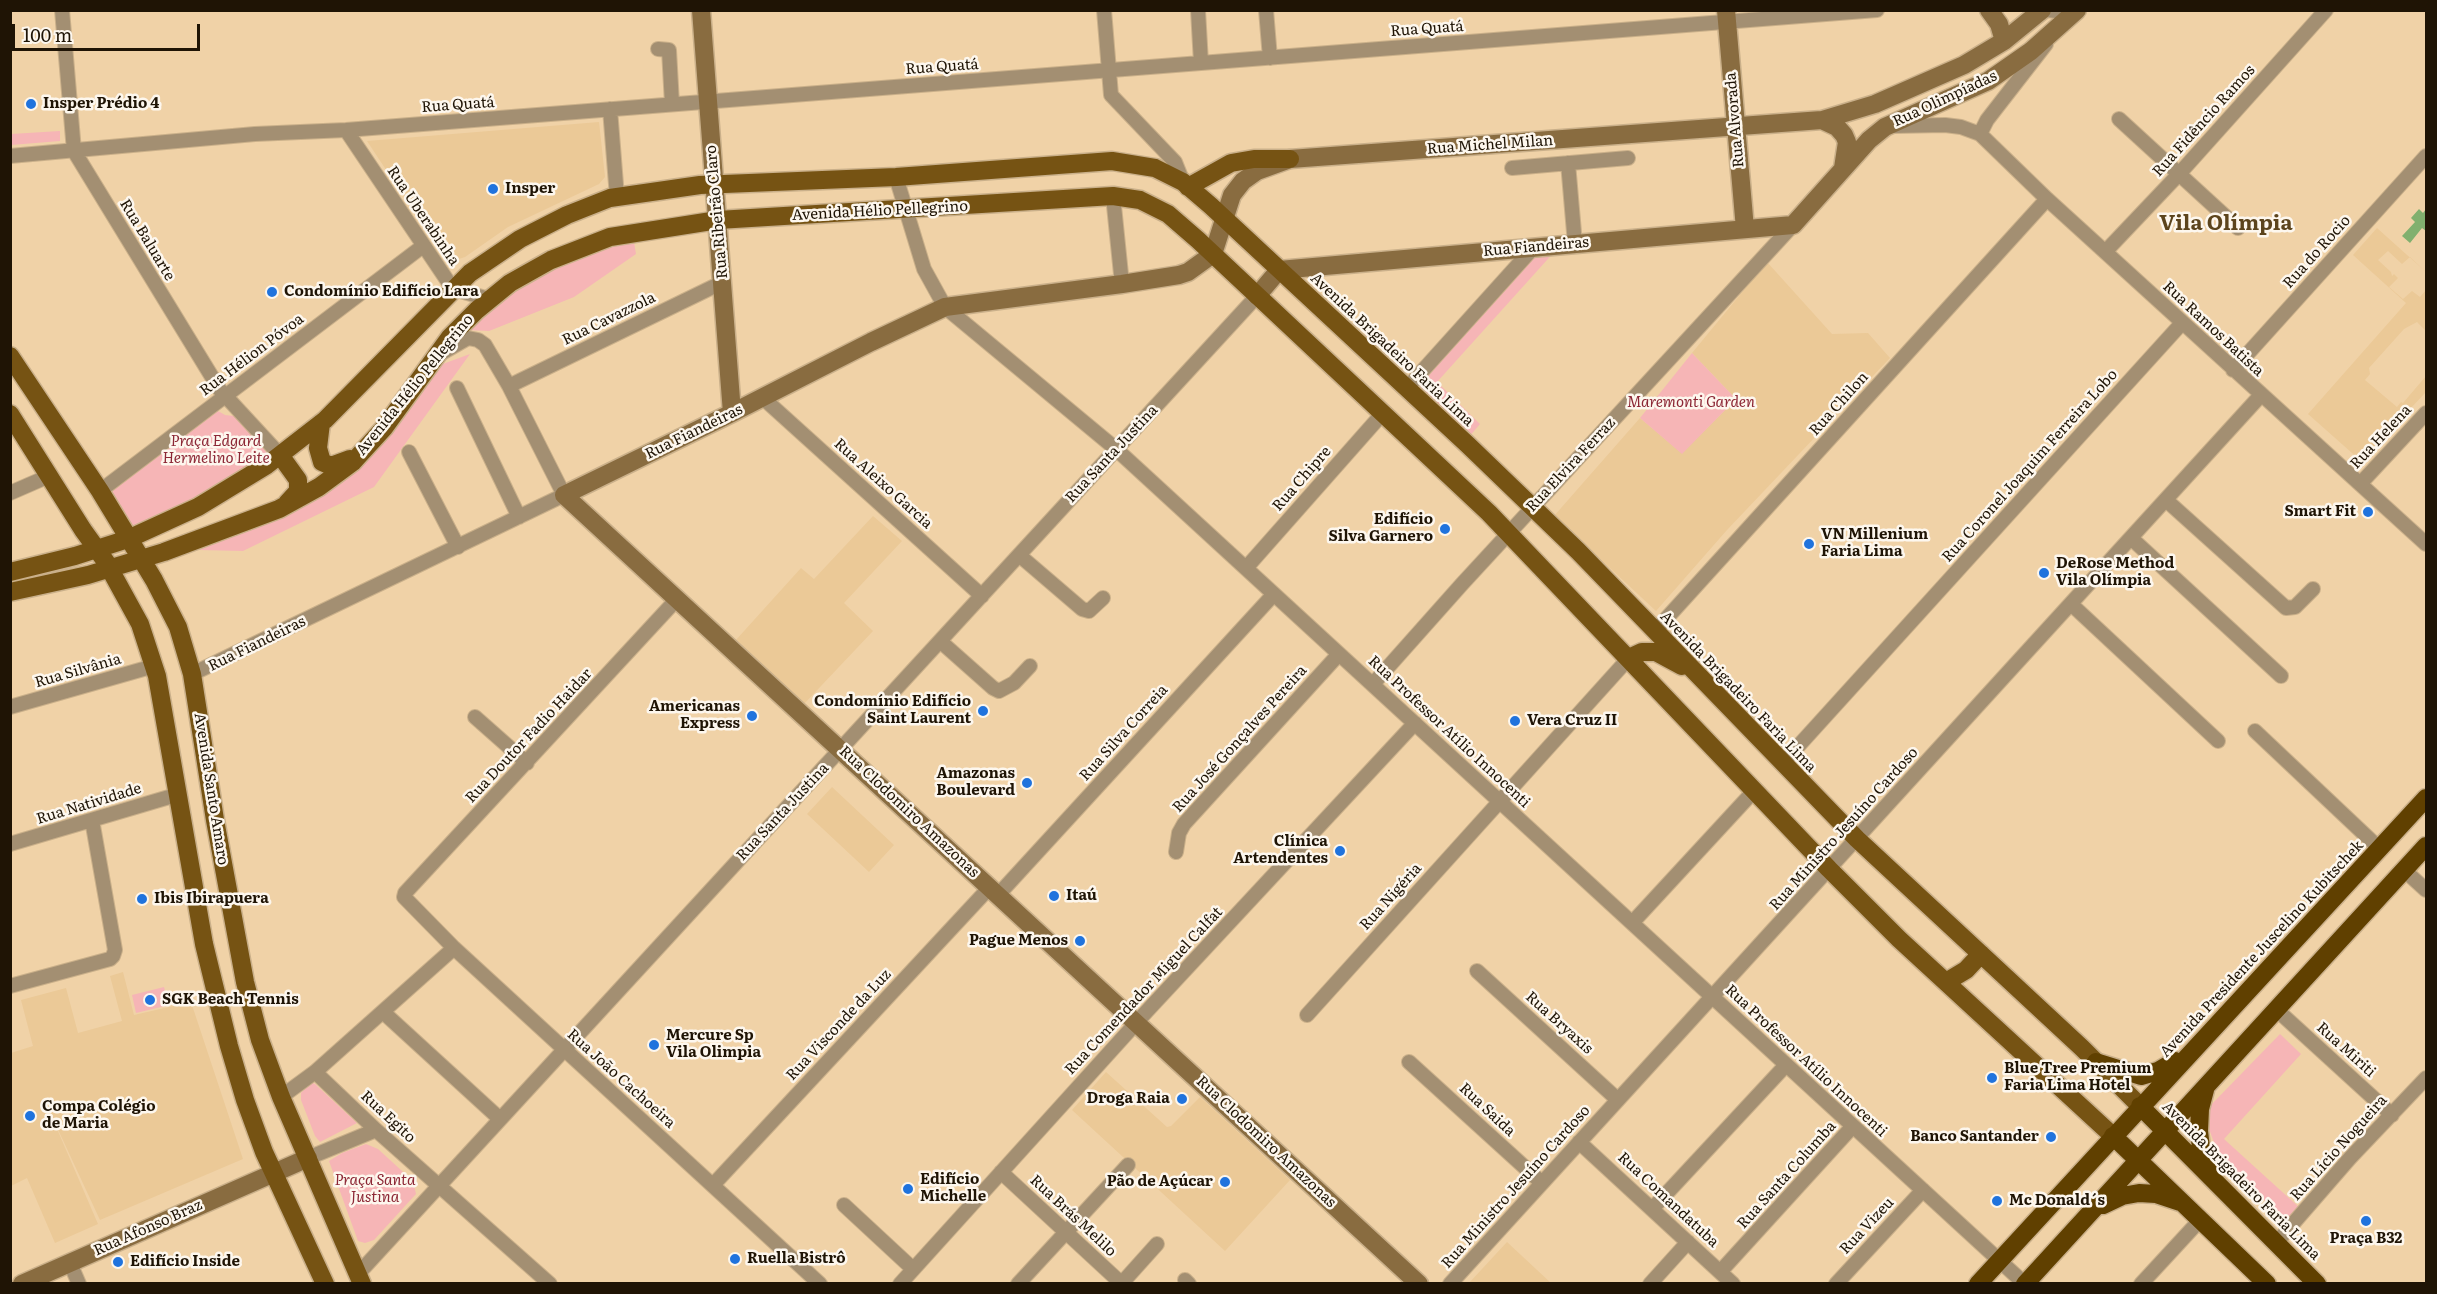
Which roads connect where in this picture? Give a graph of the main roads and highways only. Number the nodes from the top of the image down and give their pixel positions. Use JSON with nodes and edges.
{"nodes":[{"id":1,"x":1290,"y":159,"type":"road end"},
{"id":2,"x":1186,"y":184,"type":"junction"},
{"id":3,"x":10,"y":356,"type":"edge"},
{"id":4,"x":10,"y":414,"type":"edge"},
{"id":5,"x":321,"y":423,"type":"junction"},
{"id":6,"x":361,"y":454,"type":"junction"},
{"id":7,"x":280,"y":455,"type":"junction"},
{"id":8,"x":279,"y":509,"type":"junction"},
{"id":9,"x":128,"y":539,"type":"junction"},
{"id":10,"x":98,"y":548,"type":"junction"},
{"id":11,"x":141,"y":559,"type":"junction"},
{"id":12,"x":110,"y":568,"type":"junction"},
{"id":13,"x":10,"y":572,"type":"edge"},
{"id":14,"x":10,"y":592,"type":"edge"},
{"id":15,"x":1629,"y":658,"type":"junction"},
{"id":16,"x":1695,"y":673,"type":"junction"},
{"id":17,"x":2427,"y":798,"type":"edge"},
{"id":18,"x":2427,"y":846,"type":"edge"},
{"id":19,"x":1981,"y":954,"type":"junction"},
{"id":20,"x":1946,"y":982,"type":"junction"},
{"id":21,"x":2189,"y":1052,"type":"junction"},
{"id":22,"x":2096,"y":1062,"type":"junction"},
{"id":23,"x":2206,"y":1088,"type":"junction"},
{"id":24,"x":2140,"y":1106,"type":"junction"},
{"id":25,"x":2166,"y":1131,"type":"junction"},
{"id":26,"x":2113,"y":1136,"type":"junction"},
{"id":27,"x":2139,"y":1160,"type":"junction"},
{"id":28,"x":2215,"y":1180,"type":"junction"},
{"id":29,"x":2187,"y":1206,"type":"junction"},
{"id":30,"x":2091,"y":1212,"type":"junction"},
{"id":31,"x":360,"y":1279,"type":"edge"},
{"id":32,"x":2263,"y":1280,"type":"edge"},
{"id":33,"x":326,"y":1284,"type":"edge"},
{"id":34,"x":1978,"y":1284,"type":"edge"},
{"id":35,"x":2025,"y":1284,"type":"edge"},
{"id":36,"x":2276,"y":1284,"type":"edge"},
{"id":37,"x":2317,"y":1284,"type":"edge"}],
"edges":[{"from":1,"to":2,"type":"main road"},
{"from":2,"to":5,"type":"main road","name":"Avenida Brigadeiro Faria Lima"},
{"from":2,"to":16,"type":"main road","name":"Avenida Brigadeiro Faria Lima"},
{"from":3,"to":9,"type":"main road","name":"Avenida Santo Amaro"},
{"from":4,"to":10,"type":"main road"},
{"from":5,"to":6,"type":"main road"},
{"from":5,"to":7,"type":"main road"},
{"from":6,"to":8,"type":"main road","name":"Avenida Hélio Pellegrino"},
{"from":6,"to":15,"type":"main road","name":"Avenida Hélio Pellegrino"},
{"from":7,"to":8,"type":"main road"},
{"from":7,"to":9,"type":"main road"},
{"from":8,"to":11,"type":"main road","name":"Avenida Hélio Pellegrino"},
{"from":9,"to":10,"type":"main road"},
{"from":9,"to":11,"type":"main road","name":"Avenida Santo Amaro"},
{"from":10,"to":12,"type":"main road"},
{"from":10,"to":13,"type":"main road"},
{"from":11,"to":12,"type":"main road","name":"Avenida Hélio Pellegrino"},
{"from":11,"to":31,"type":"main road","name":"Avenida Santo Amaro"},
{"from":12,"to":14,"type":"main road","name":"Avenida Hélio Pellegrino"},
{"from":12,"to":33,"type":"main road"},
{"from":15,"to":16,"type":"main road"},
{"from":15,"to":20,"type":"main road"},
{"from":16,"to":19,"type":"main road","name":"Avenida Brigadeiro Faria Lima"},
{"from":17,"to":21,"type":"highway","name":"Avenida Presidente Juscelino Kubitschek"},
{"from":18,"to":23,"type":"highway"},
{"from":19,"to":20,"type":"main road"},
{"from":19,"to":22,"type":"main road","name":"Avenida Brigadeiro Faria Lima"},
{"from":20,"to":26,"type":"main road"},
{"from":21,"to":22,"type":"highway"},
{"from":21,"to":24,"type":"highway","name":"Avenida Presidente Juscelino Kubitschek"},
{"from":22,"to":24,"type":"main road","name":"Avenida Brigadeiro Faria Lima"},
{"from":23,"to":25,"type":"highway"},
{"from":23,"to":28,"type":"highway"},
{"from":24,"to":25,"type":"highway","name":"Avenida Brigadeiro Faria Lima"},
{"from":24,"to":26,"type":"highway","name":"Avenida Presidente Juscelino Kubitschek"},
{"from":25,"to":27,"type":"highway"},
{"from":25,"to":28,"type":"highway","name":"Avenida Brigadeiro Faria Lima"},
{"from":26,"to":27,"type":"highway"},
{"from":26,"to":34,"type":"highway","name":"Avenida Presidente Juscelino Kubitschek"},
{"from":27,"to":29,"type":"highway"},
{"from":27,"to":30,"type":"highway"},
{"from":28,"to":37,"type":"highway","name":"Avenida Brigadeiro Faria Lima"},
{"from":29,"to":30,"type":"highway"},
{"from":29,"to":32,"type":"highway"},
{"from":30,"to":35,"type":"highway"},
{"from":32,"to":36,"type":"highway"}]}
